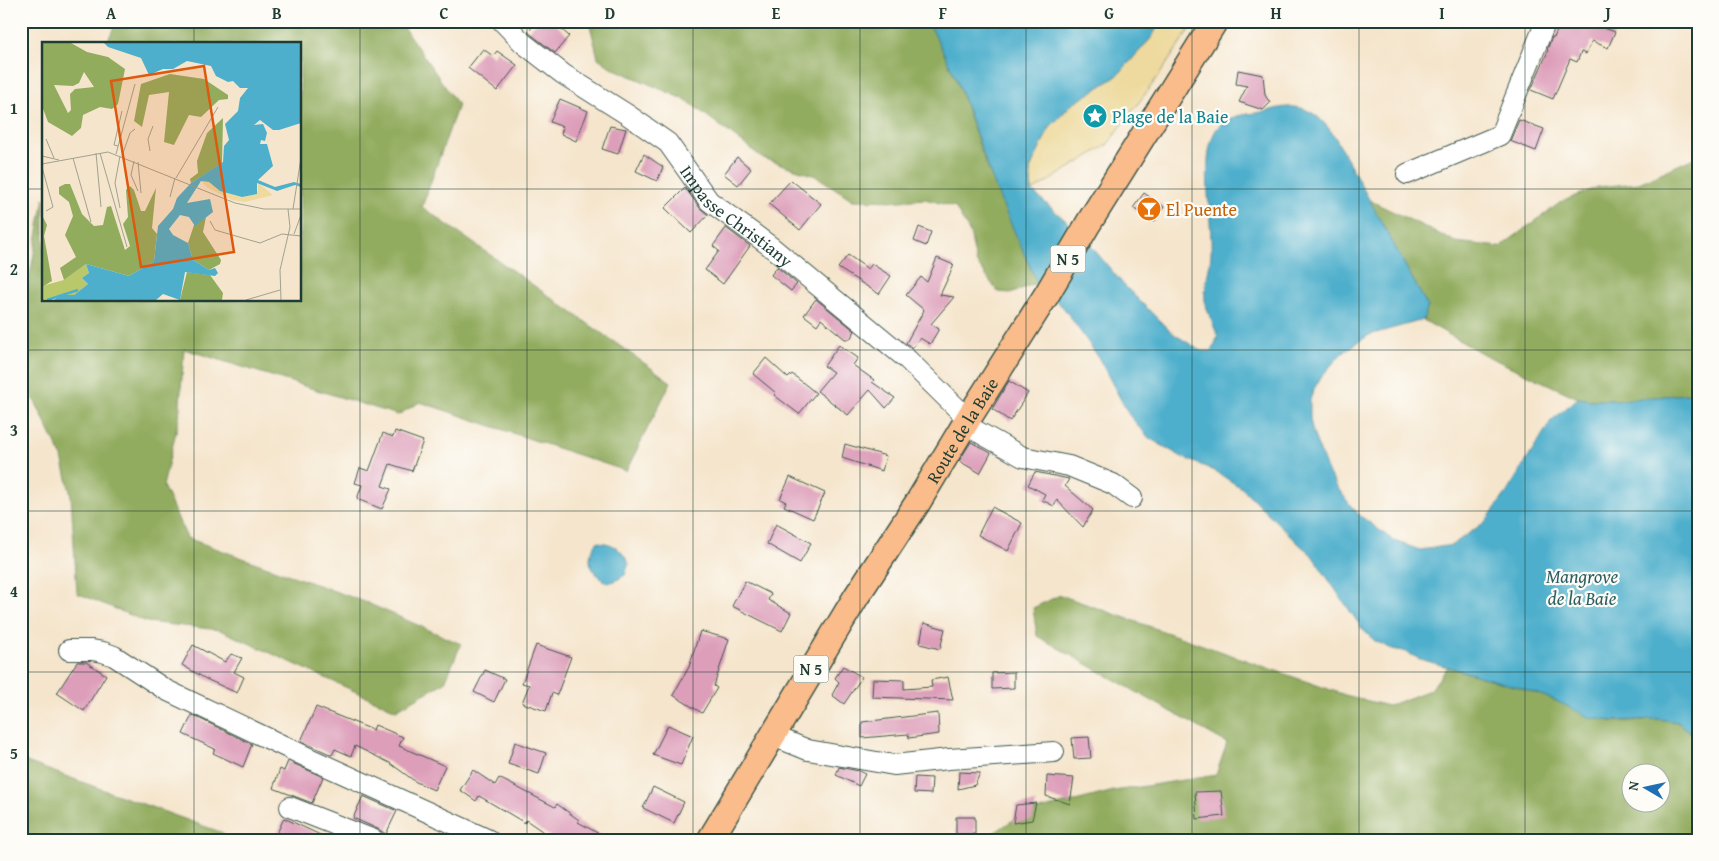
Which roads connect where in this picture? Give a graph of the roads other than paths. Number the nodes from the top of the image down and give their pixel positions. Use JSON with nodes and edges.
{"nodes":[{"id":1,"x":502,"y":21,"type":"edge"},
{"id":2,"x":1215,"y":21,"type":"edge"},
{"id":3,"x":1546,"y":21,"type":"edge"},
{"id":4,"x":1407,"y":174,"type":"dead end"},
{"id":5,"x":966,"y":421,"type":"junction"},
{"id":6,"x":1132,"y":498,"type":"dead end"},
{"id":7,"x":69,"y":650,"type":"dead end"},
{"id":8,"x":772,"y":735,"type":"junction"},
{"id":9,"x":1054,"y":752,"type":"dead end"},
{"id":10,"x":290,"y":807,"type":"dead end"},
{"id":11,"x":374,"y":840,"type":"edge"},
{"id":12,"x":489,"y":840,"type":"edge"},
{"id":13,"x":710,"y":840,"type":"edge"}],
"edges":[{"from":1,"to":5,"type":"street","name":"Impasse Christiany"},
{"from":2,"to":5,"type":"main road","name":"Route de la Baie","number":"N 5"},
{"from":3,"to":4,"type":"street"},
{"from":5,"to":6,"type":"street","name":"Impasse Christiany"},
{"from":5,"to":8,"type":"main road","name":"Route de la Baie","number":"N 5"},
{"from":7,"to":12,"type":"street"},
{"from":8,"to":9,"type":"street"},
{"from":8,"to":13,"type":"main road","name":"Route de la Baie","number":"N 5"},
{"from":10,"to":11,"type":"street"}]}
